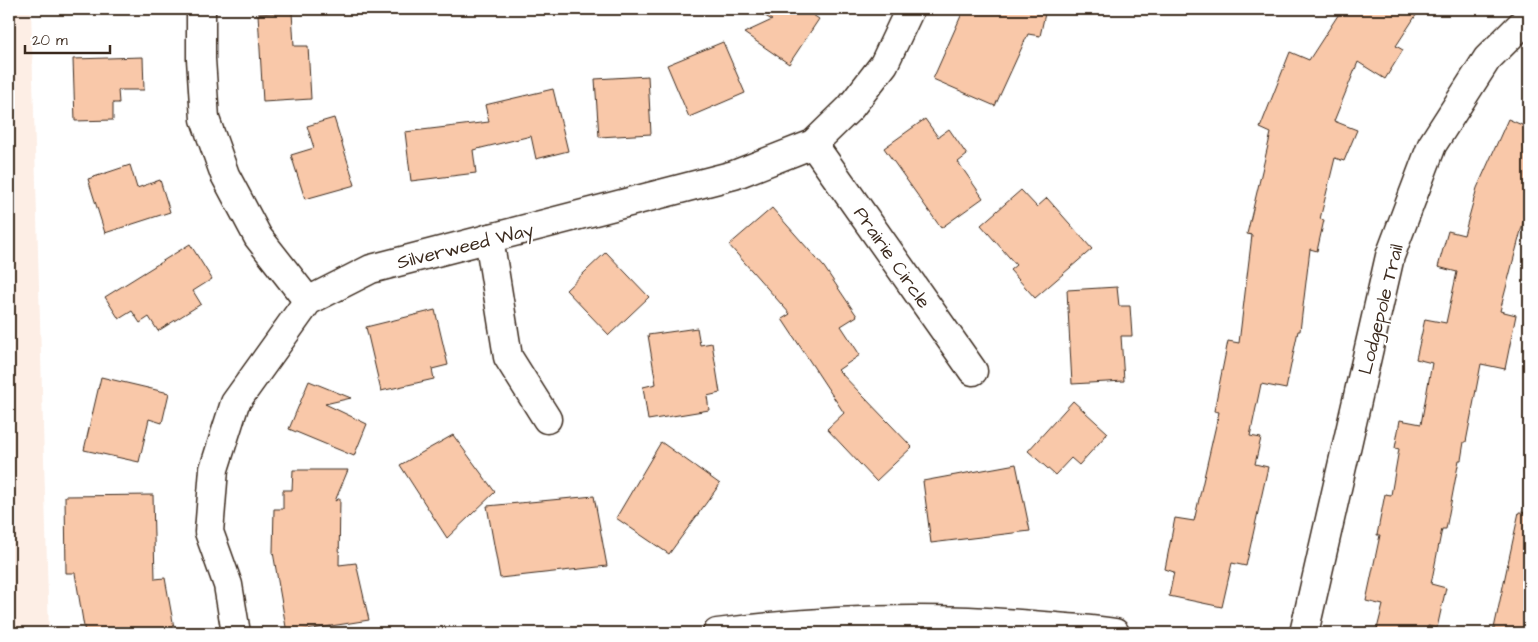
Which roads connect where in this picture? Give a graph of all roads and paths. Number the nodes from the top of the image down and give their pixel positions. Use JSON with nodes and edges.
{"nodes":[{"id":1,"x":201,"y":9,"type":"edge"},
{"id":2,"x":910,"y":9,"type":"edge"},
{"id":3,"x":1529,"y":17,"type":"edge"},
{"id":4,"x":813,"y":144,"type":"junction"},
{"id":5,"x":489,"y":238,"type":"junction"},
{"id":6,"x":308,"y":301,"type":"junction"},
{"id":7,"x":973,"y":371,"type":"dead end"},
{"id":8,"x":547,"y":419,"type":"dead end"},
{"id":9,"x":236,"y":633,"type":"edge"},
{"id":10,"x":717,"y":633,"type":"edge"},
{"id":11,"x":1114,"y":633,"type":"edge"},
{"id":12,"x":1304,"y":633,"type":"edge"}],
"edges":[{"from":1,"to":6,"type":"street"},
{"from":2,"to":4,"type":"street","name":"Silverweed Way"},
{"from":3,"to":12,"type":"street","name":"Lodgepole Trail"},
{"from":4,"to":5,"type":"street","name":"Silverweed Way"},
{"from":4,"to":7,"type":"street","name":"Prairie Circle"},
{"from":5,"to":6,"type":"street","name":"Silverweed Way"},
{"from":5,"to":8,"type":"street"},
{"from":6,"to":9,"type":"street","name":"Silverweed Way"},
{"from":10,"to":11,"type":"street"}]}
